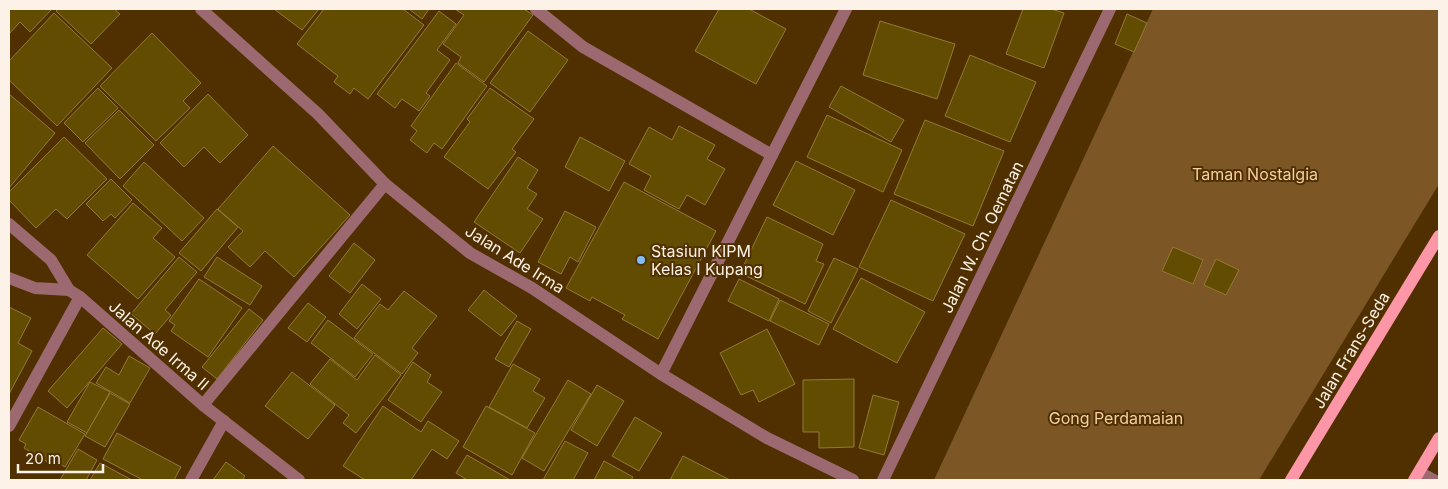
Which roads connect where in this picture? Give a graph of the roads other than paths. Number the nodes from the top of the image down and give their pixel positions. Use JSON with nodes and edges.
{"nodes":[{"id":1,"x":201,"y":9,"type":"edge"},
{"id":2,"x":536,"y":9,"type":"edge"},
{"id":3,"x":846,"y":9,"type":"edge"},
{"id":4,"x":1110,"y":9,"type":"edge"},
{"id":5,"x":772,"y":155,"type":"junction"},
{"id":6,"x":385,"y":184,"type":"junction"},
{"id":7,"x":9,"y":224,"type":"edge"},
{"id":8,"x":1439,"y":236,"type":"edge"},
{"id":9,"x":9,"y":278,"type":"edge"},
{"id":10,"x":74,"y":294,"type":"junction"},
{"id":11,"x":661,"y":374,"type":"junction"},
{"id":12,"x":203,"y":405,"type":"junction"},
{"id":13,"x":224,"y":420,"type":"junction"},
{"id":14,"x":9,"y":426,"type":"edge"},
{"id":15,"x":1439,"y":438,"type":"edge"},
{"id":16,"x":1417,"y":476,"type":"edge"},
{"id":17,"x":191,"y":480,"type":"edge"},
{"id":18,"x":300,"y":480,"type":"edge"},
{"id":19,"x":853,"y":480,"type":"edge"},
{"id":20,"x":883,"y":480,"type":"edge"},
{"id":21,"x":1290,"y":480,"type":"edge"},
{"id":22,"x":1435,"y":480,"type":"edge"}],
"edges":[{"from":1,"to":6,"type":"street","name":"Jalan Ade Irma"},
{"from":2,"to":5,"type":"street"},
{"from":3,"to":5,"type":"street"},
{"from":4,"to":20,"type":"street","name":"Jalan W. Ch. Oematan"},
{"from":5,"to":11,"type":"street"},
{"from":6,"to":11,"type":"street","name":"Jalan Ade Irma"},
{"from":6,"to":12,"type":"street"},
{"from":7,"to":10,"type":"street","name":"Jalan Ade Irma II"},
{"from":8,"to":21,"type":"main road","name":"Jalan Frans-Seda"},
{"from":9,"to":10,"type":"street"},
{"from":10,"to":12,"type":"street","name":"Jalan Ade Irma II"},
{"from":10,"to":14,"type":"street"},
{"from":11,"to":19,"type":"street","name":"Jalan Ade Irma"},
{"from":12,"to":13,"type":"street","name":"Jalan Ade Irma II"},
{"from":13,"to":17,"type":"street"},
{"from":13,"to":18,"type":"street","name":"Jalan Ade Irma II"},
{"from":15,"to":16,"type":"main road"},
{"from":16,"to":22,"type":"lane"}]}
